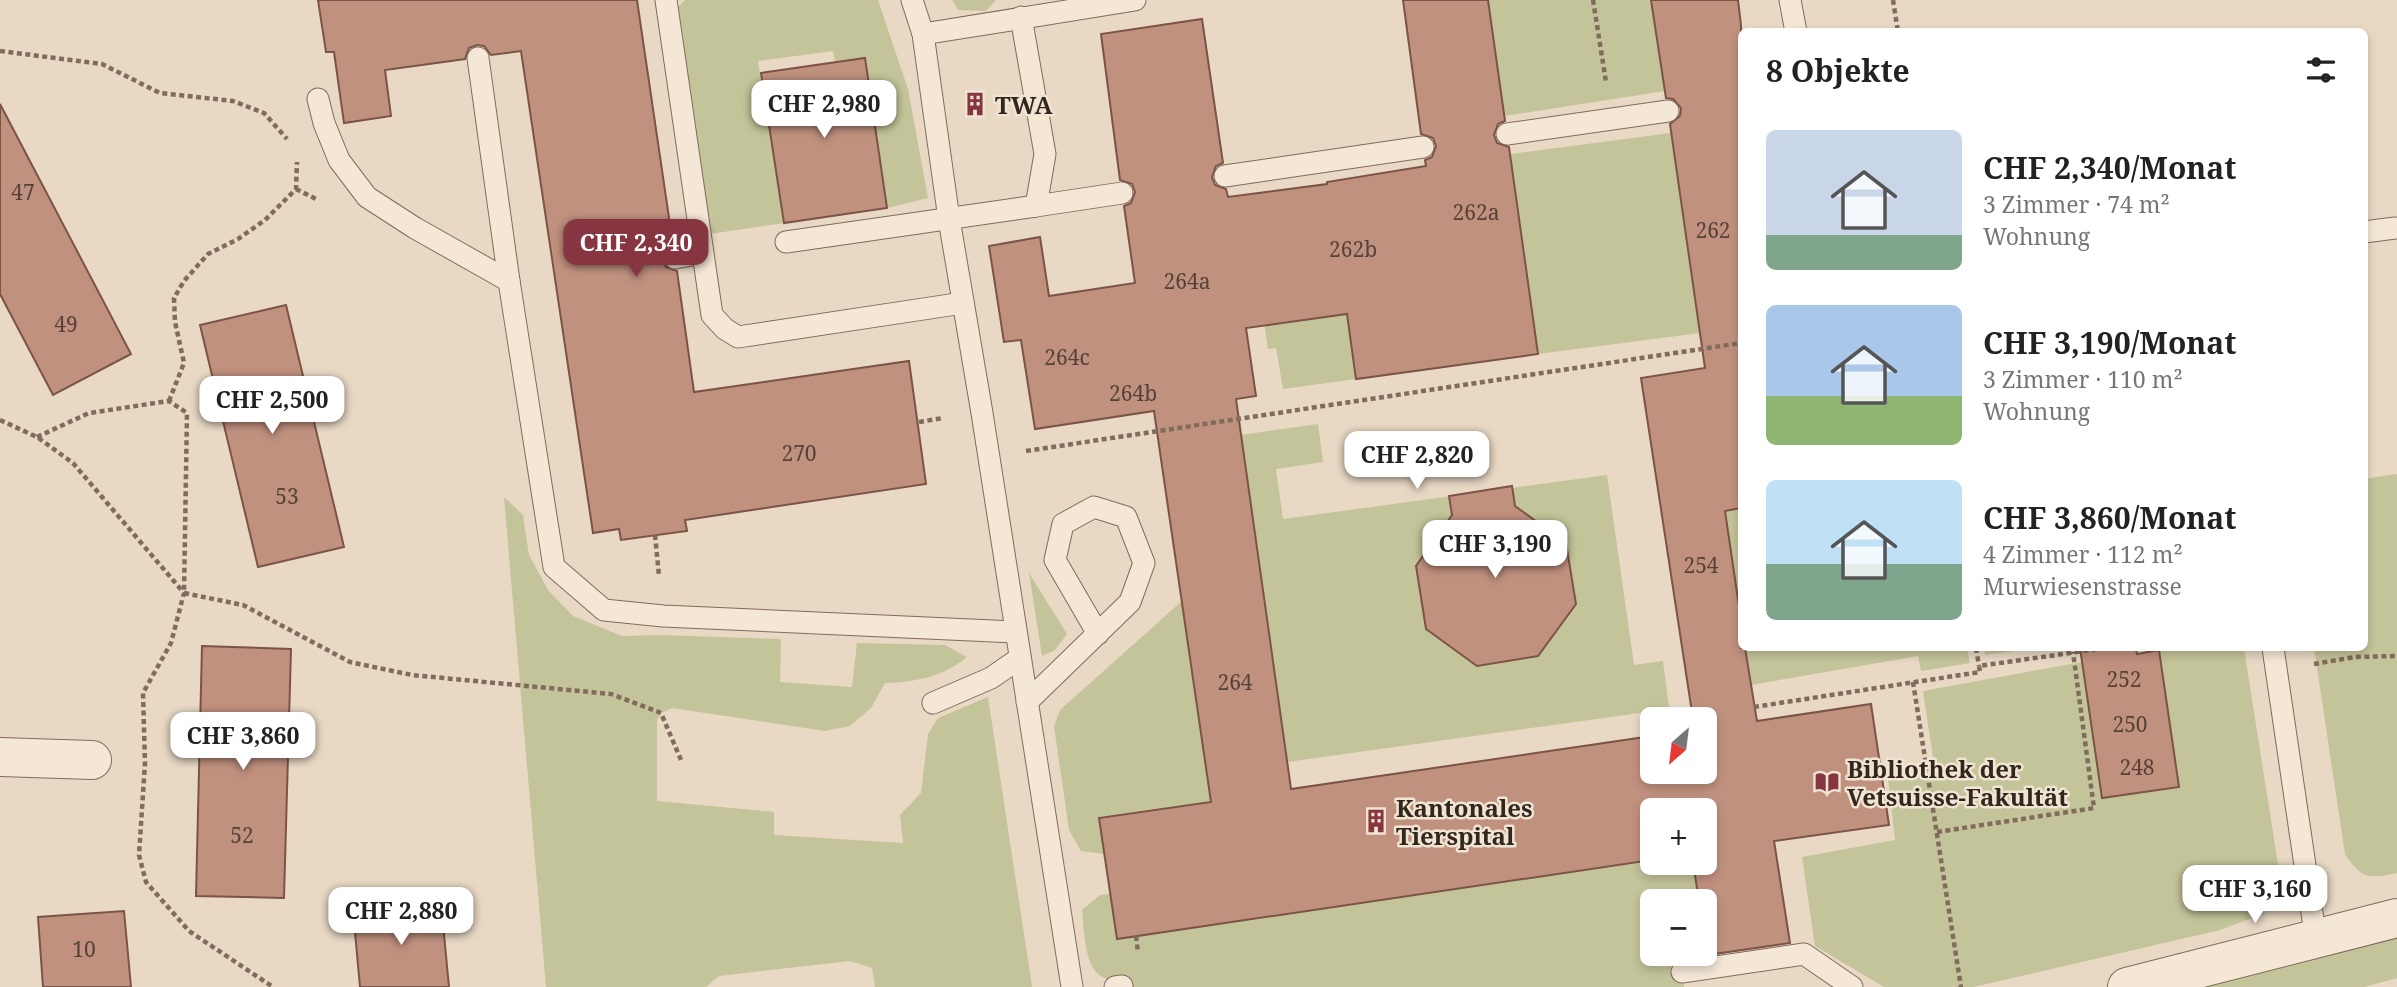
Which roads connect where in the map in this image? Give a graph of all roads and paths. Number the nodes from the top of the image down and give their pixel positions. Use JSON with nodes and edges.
{"nodes":[{"id":1,"x":666,"y":0,"type":"edge"},
{"id":2,"x":912,"y":0,"type":"edge"},
{"id":3,"x":1135,"y":0,"type":"edge"},
{"id":4,"x":1593,"y":0,"type":"edge"},
{"id":5,"x":1790,"y":0,"type":"edge"},
{"id":6,"x":1893,"y":0,"type":"edge"},
{"id":7,"x":1021,"y":17,"type":"junction"},
{"id":8,"x":1795,"y":28,"type":"edge"},
{"id":9,"x":1897,"y":28,"type":"edge"},
{"id":10,"x":923,"y":34,"type":"junction"},
{"id":11,"x":0,"y":51,"type":"edge"},
{"id":12,"x":478,"y":58,"type":"dead end"},
{"id":13,"x":317,"y":99,"type":"dead end"},
{"id":14,"x":1668,"y":111,"type":"dead end"},
{"id":15,"x":1612,"y":118,"type":"junction"},
{"id":16,"x":1507,"y":134,"type":"dead end"},
{"id":17,"x":289,"y":142,"type":"dead end"},
{"id":18,"x":1423,"y":147,"type":"dead end"},
{"id":19,"x":298,"y":152,"type":"dead end"},
{"id":20,"x":1224,"y":176,"type":"dead end"},
{"id":21,"x":1122,"y":193,"type":"dead end"},
{"id":22,"x":1036,"y":206,"type":"junction"},
{"id":23,"x":949,"y":219,"type":"junction"},
{"id":24,"x":2395,"y":228,"type":"dead end"},
{"id":25,"x":2368,"y":231,"type":"edge"},
{"id":26,"x":786,"y":242,"type":"dead end"},
{"id":27,"x":702,"y":253,"type":"junction"},
{"id":28,"x":675,"y":258,"type":"dead end"},
{"id":29,"x":509,"y":281,"type":"junction"},
{"id":30,"x":963,"y":303,"type":"junction"},
{"id":31,"x":1738,"y":343,"type":"edge"},
{"id":32,"x":169,"y":401,"type":"junction"},
{"id":33,"x":0,"y":420,"type":"edge"},
{"id":34,"x":37,"y":437,"type":"junction"},
{"id":35,"x":988,"y":457,"type":"junction"},
{"id":36,"x":184,"y":593,"type":"junction"},
{"id":37,"x":1015,"y":632,"type":"junction"},
{"id":38,"x":1098,"y":634,"type":"junction"},
{"id":39,"x":1976,"y":651,"type":"edge"},
{"id":40,"x":2081,"y":651,"type":"edge"},
{"id":41,"x":2273,"y":651,"type":"edge"},
{"id":42,"x":2073,"y":652,"type":"junction"},
{"id":43,"x":2397,"y":656,"type":"edge"},
{"id":44,"x":1020,"y":657,"type":"junction"},
{"id":45,"x":2309,"y":664,"type":"dead end"},
{"id":46,"x":1979,"y":666,"type":"junction"},
{"id":47,"x":1913,"y":682,"type":"junction"},
{"id":48,"x":1027,"y":702,"type":"junction"},
{"id":49,"x":933,"y":703,"type":"dead end"},
{"id":50,"x":1754,"y":707,"type":"dead end"},
{"id":51,"x":0,"y":757,"type":"edge"},
{"id":52,"x":92,"y":760,"type":"dead end"},
{"id":53,"x":681,"y":760,"type":"dead end"},
{"id":54,"x":1937,"y":832,"type":"junction"},
{"id":55,"x":2397,"y":918,"type":"edge"},
{"id":56,"x":2316,"y":940,"type":"junction"},
{"id":57,"x":1682,"y":972,"type":"dead end"},
{"id":58,"x":1122,"y":986,"type":"edge"},
{"id":59,"x":273,"y":987,"type":"edge"},
{"id":60,"x":1072,"y":987,"type":"edge"},
{"id":61,"x":1115,"y":987,"type":"edge"},
{"id":62,"x":1852,"y":987,"type":"edge"},
{"id":63,"x":1961,"y":987,"type":"edge"},
{"id":64,"x":2127,"y":987,"type":"edge"}],
"edges":[{"from":1,"to":27,"type":"lane"},
{"from":2,"to":10,"type":"lane"},
{"from":3,"to":7,"type":"lane"},
{"from":4,"to":15,"type":"path"},
{"from":5,"to":8,"type":"lane"},
{"from":6,"to":9,"type":"path"},
{"from":7,"to":10,"type":"lane"},
{"from":7,"to":22,"type":"lane"},
{"from":10,"to":23,"type":"lane"},
{"from":11,"to":17,"type":"path"},
{"from":12,"to":29,"type":"lane"},
{"from":13,"to":29,"type":"lane"},
{"from":14,"to":15,"type":"lane"},
{"from":15,"to":16,"type":"lane"},
{"from":18,"to":20,"type":"lane"},
{"from":19,"to":32,"type":"path"},
{"from":21,"to":22,"type":"lane"},
{"from":22,"to":23,"type":"lane"},
{"from":23,"to":26,"type":"lane"},
{"from":23,"to":30,"type":"lane"},
{"from":24,"to":25,"type":"lane"},
{"from":27,"to":28,"type":"lane"},
{"from":27,"to":30,"type":"lane"},
{"from":29,"to":37,"type":"lane"},
{"from":30,"to":35,"type":"lane"},
{"from":31,"to":35,"type":"path"},
{"from":32,"to":34,"type":"path"},
{"from":32,"to":36,"type":"path"},
{"from":33,"to":34,"type":"path"},
{"from":34,"to":36,"type":"path"},
{"from":35,"to":37,"type":"lane"},
{"from":36,"to":53,"type":"path"},
{"from":36,"to":59,"type":"path"},
{"from":37,"to":44,"type":"lane"},
{"from":38,"to":38,"type":"lane"},
{"from":38,"to":48,"type":"lane"},
{"from":39,"to":46,"type":"path"},
{"from":40,"to":42,"type":"path"},
{"from":41,"to":56,"type":"lane"},
{"from":42,"to":46,"type":"path"},
{"from":42,"to":54,"type":"path"},
{"from":43,"to":45,"type":"path"},
{"from":44,"to":48,"type":"lane"},
{"from":44,"to":49,"type":"lane"},
{"from":46,"to":47,"type":"path"},
{"from":47,"to":50,"type":"path"},
{"from":47,"to":54,"type":"path"},
{"from":48,"to":60,"type":"lane"},
{"from":51,"to":52,"type":"street"},
{"from":54,"to":63,"type":"path"},
{"from":55,"to":56,"type":"street"},
{"from":56,"to":64,"type":"street"},
{"from":57,"to":62,"type":"lane"},
{"from":58,"to":61,"type":"lane"}]}
